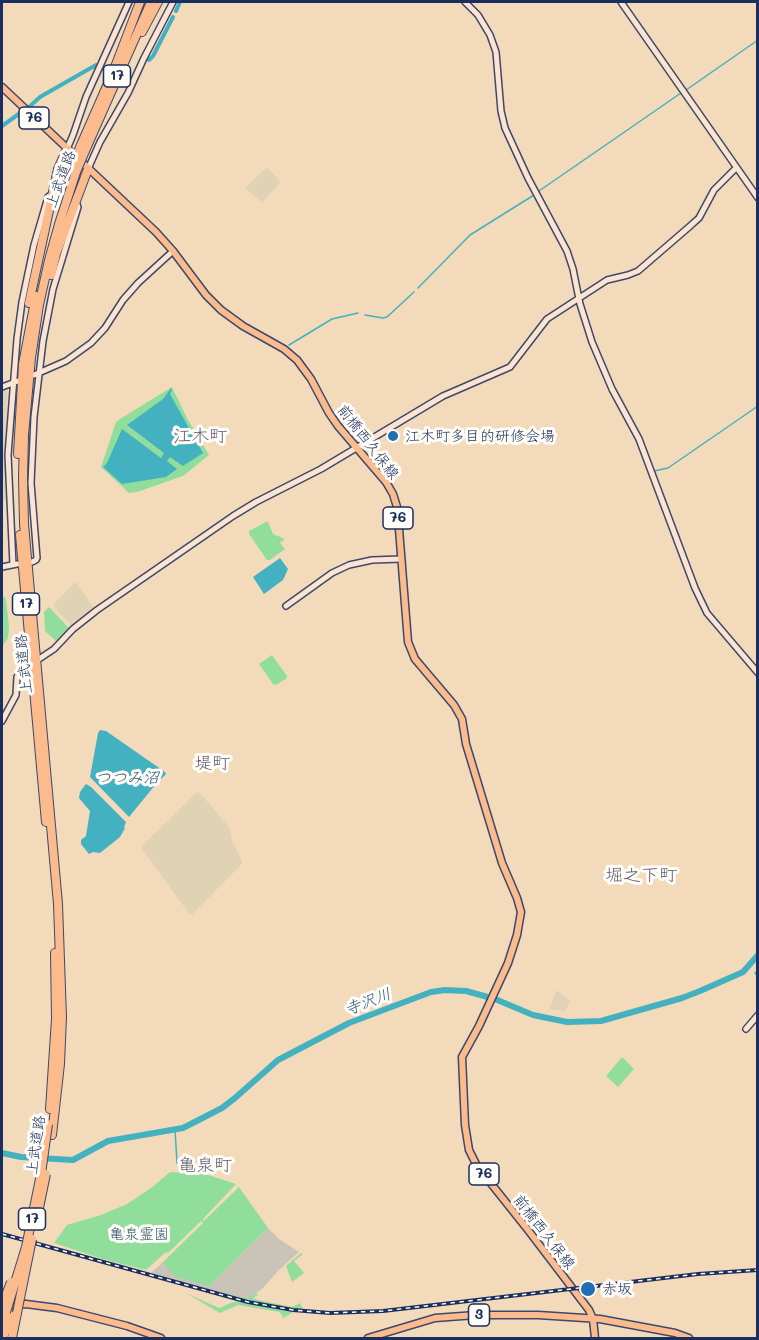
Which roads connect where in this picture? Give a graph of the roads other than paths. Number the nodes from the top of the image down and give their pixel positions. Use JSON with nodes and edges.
{"nodes":[{"id":1,"x":129,"y":2,"type":"edge"},
{"id":2,"x":140,"y":2,"type":"edge"},
{"id":3,"x":146,"y":2,"type":"edge"},
{"id":4,"x":151,"y":2,"type":"edge"},
{"id":5,"x":158,"y":2,"type":"edge"},
{"id":6,"x":173,"y":2,"type":"edge"},
{"id":7,"x":465,"y":2,"type":"edge"},
{"id":8,"x":621,"y":2,"type":"edge"},
{"id":9,"x":123,"y":64,"type":"junction"},
{"id":10,"x":113,"y":72,"type":"junction"},
{"id":11,"x":2,"y":87,"type":"edge"},
{"id":12,"x":100,"y":142,"type":"junction"},
{"id":13,"x":67,"y":149,"type":"junction"},
{"id":14,"x":83,"y":149,"type":"junction"},
{"id":15,"x":78,"y":159,"type":"junction"},
{"id":16,"x":736,"y":168,"type":"junction"},
{"id":17,"x":88,"y":169,"type":"junction"},
{"id":18,"x":74,"y":170,"type":"junction"},
{"id":19,"x":56,"y":177,"type":"junction"},
{"id":20,"x":52,"y":194,"type":"junction"},
{"id":21,"x":758,"y":198,"type":"edge"},
{"id":22,"x":76,"y":202,"type":"junction"},
{"id":23,"x":173,"y":251,"type":"junction"},
{"id":24,"x":579,"y":299,"type":"junction"},
{"id":25,"x":31,"y":358,"type":"junction"},
{"id":26,"x":23,"y":364,"type":"junction"},
{"id":27,"x":37,"y":374,"type":"junction"},
{"id":28,"x":16,"y":382,"type":"junction"},
{"id":29,"x":2,"y":387,"type":"edge"},
{"id":30,"x":355,"y":447,"type":"junction"},
{"id":31,"x":11,"y":505,"type":"junction"},
{"id":32,"x":2,"y":506,"type":"edge"},
{"id":33,"x":401,"y":559,"type":"junction"},
{"id":34,"x":32,"y":562,"type":"dead end"},
{"id":35,"x":2,"y":567,"type":"edge"},
{"id":36,"x":286,"y":606,"type":"dead end"},
{"id":37,"x":34,"y":662,"type":"junction"},
{"id":38,"x":758,"y":673,"type":"edge"},
{"id":39,"x":2,"y":722,"type":"edge"},
{"id":40,"x":758,"y":1015,"type":"edge"},
{"id":41,"x":746,"y":1029,"type":"dead end"},
{"id":42,"x":7,"y":1310,"type":"edge"},
{"id":43,"x":593,"y":1319,"type":"junction"},
{"id":44,"x":2,"y":1326,"type":"edge"},
{"id":45,"x":3,"y":1338,"type":"edge"},
{"id":46,"x":12,"y":1338,"type":"edge"},
{"id":47,"x":161,"y":1338,"type":"edge"},
{"id":48,"x":368,"y":1338,"type":"edge"},
{"id":49,"x":596,"y":1338,"type":"edge"},
{"id":50,"x":689,"y":1338,"type":"edge"}],
"edges":[{"from":1,"to":13,"type":"street"},
{"from":2,"to":10,"type":"highway","number":"17"},
{"from":3,"to":10,"type":"highway","name":"上武道路","number":"17"},
{"from":4,"to":9,"type":"highway","name":"上武道路","number":"17"},
{"from":5,"to":9,"type":"highway","number":"17"},
{"from":6,"to":12,"type":"street"},
{"from":7,"to":24,"type":"street"},
{"from":8,"to":16,"type":"street"},
{"from":9,"to":14,"type":"highway","name":"上武道路","number":"17"},
{"from":10,"to":14,"type":"highway","name":"上武道路","number":"17"},
{"from":11,"to":13,"type":"main road","name":"前橋西久保線","number":"76"},
{"from":12,"to":15,"type":"street"},
{"from":12,"to":17,"type":"street"},
{"from":13,"to":15,"type":"main road","name":"前橋西久保線","number":"76"},
{"from":13,"to":19,"type":"highway"},
{"from":14,"to":18,"type":"highway","name":"上武道路","number":"17","bridge":true},
{"from":15,"to":17,"type":"main road","name":"前橋西久保線","number":"76"},
{"from":15,"to":19,"type":"highway"},
{"from":16,"to":21,"type":"street"},
{"from":16,"to":24,"type":"street"},
{"from":17,"to":22,"type":"highway"},
{"from":17,"to":23,"type":"main road","name":"前橋西久保線","number":"76"},
{"from":18,"to":25,"type":"highway","name":"上武道路","number":"17"},
{"from":18,"to":26,"type":"highway","name":"上武道路","number":"17"},
{"from":19,"to":20,"type":"highway"},
{"from":20,"to":26,"type":"highway"},
{"from":20,"to":28,"type":"street"},
{"from":22,"to":25,"type":"highway"},
{"from":22,"to":27,"type":"street"},
{"from":23,"to":27,"type":"street"},
{"from":23,"to":30,"type":"main road","name":"前橋西久保線","number":"76"},
{"from":24,"to":30,"type":"street"},
{"from":24,"to":38,"type":"street"},
{"from":25,"to":37,"type":"highway","name":"上武道路","number":"17"},
{"from":26,"to":37,"type":"highway","name":"上武道路","number":"17"},
{"from":27,"to":34,"type":"street"},
{"from":28,"to":29,"type":"street"},
{"from":28,"to":31,"type":"street"},
{"from":30,"to":33,"type":"main road","name":"前橋西久保線","number":"76"},
{"from":30,"to":37,"type":"street"},
{"from":31,"to":32,"type":"street"},
{"from":31,"to":35,"type":"street"},
{"from":33,"to":36,"type":"street"},
{"from":33,"to":43,"type":"main road","name":"前橋西久保線","number":"76"},
{"from":37,"to":39,"type":"street"},
{"from":37,"to":42,"type":"highway","name":"上武道路","number":"17","bridge":true},
{"from":37,"to":42,"type":"highway","name":"上武道路","number":"17","bridge":true},
{"from":40,"to":41,"type":"street"},
{"from":42,"to":44,"type":"highway","name":"上武道路","number":"17"},
{"from":42,"to":45,"type":"highway","name":"上武道路","number":"17"},
{"from":42,"to":46,"type":"highway"},
{"from":42,"to":47,"type":"main road"},
{"from":43,"to":48,"type":"main road","number":"3"},
{"from":43,"to":49,"type":"main road","name":"前橋西久保線","number":"76"},
{"from":43,"to":50,"type":"main road","number":"3"}]}
